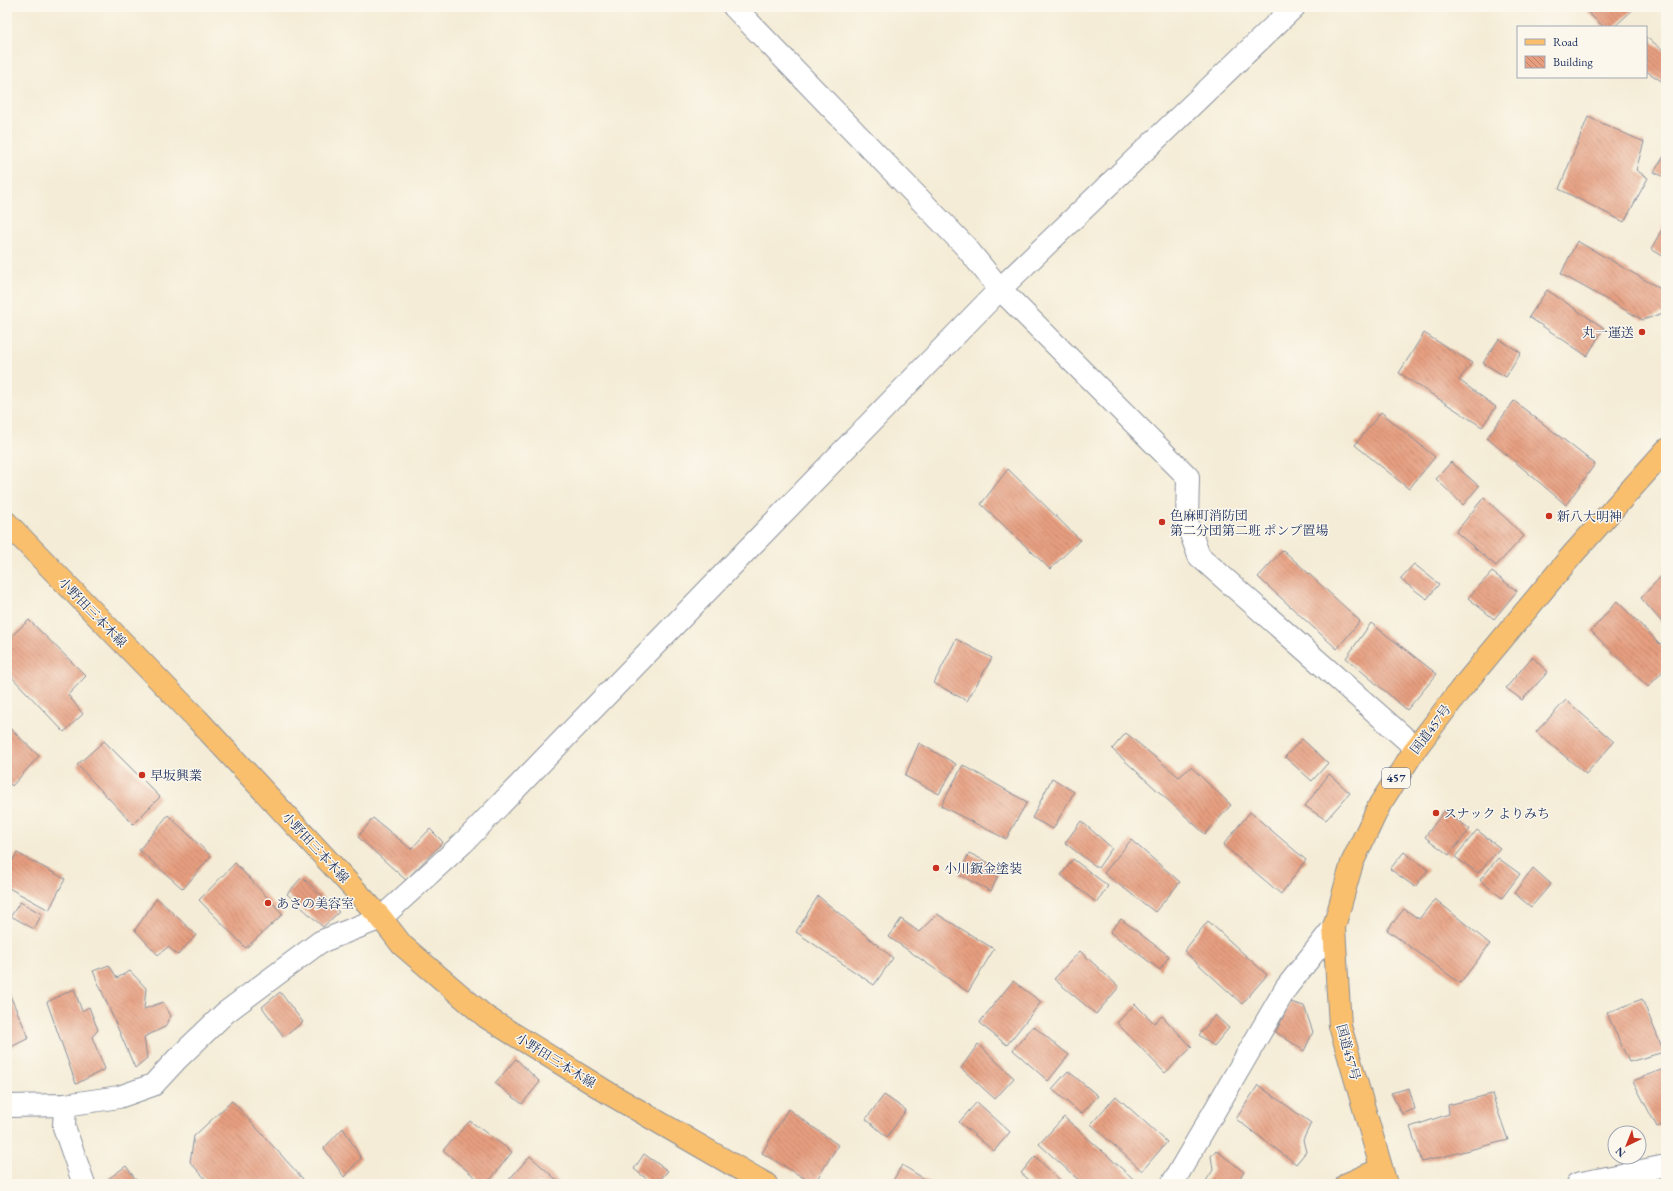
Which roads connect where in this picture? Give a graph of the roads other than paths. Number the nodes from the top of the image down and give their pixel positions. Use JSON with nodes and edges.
{"nodes":[{"id":1,"x":734,"y":7,"type":"edge"},
{"id":2,"x":1294,"y":7,"type":"edge"},
{"id":3,"x":1000,"y":289,"type":"junction"},
{"id":4,"x":1666,"y":450,"type":"edge"},
{"id":5,"x":7,"y":523,"type":"edge"},
{"id":6,"x":1416,"y":748,"type":"junction"},
{"id":7,"x":381,"y":918,"type":"junction"},
{"id":8,"x":1334,"y":927,"type":"junction"},
{"id":9,"x":65,"y":1105,"type":"junction"},
{"id":10,"x":7,"y":1106,"type":"edge"},
{"id":11,"x":1666,"y":1166,"type":"edge"},
{"id":12,"x":1384,"y":1177,"type":"edge"},
{"id":13,"x":84,"y":1184,"type":"edge"},
{"id":14,"x":766,"y":1184,"type":"edge"},
{"id":15,"x":1172,"y":1184,"type":"edge"},
{"id":16,"x":1347,"y":1184,"type":"edge"},
{"id":17,"x":1577,"y":1184,"type":"edge"}],
"edges":[{"from":1,"to":3,"type":"street"},
{"from":2,"to":3,"type":"street"},
{"from":3,"to":6,"type":"street"},
{"from":3,"to":7,"type":"street"},
{"from":4,"to":6,"type":"main road","name":"国道457号","number":"457"},
{"from":5,"to":7,"type":"main road","name":"小野田三本木線"},
{"from":6,"to":8,"type":"main road","name":"国道457号","number":"457"},
{"from":7,"to":9,"type":"street"},
{"from":7,"to":14,"type":"main road","name":"小野田三本木線"},
{"from":8,"to":12,"type":"main road","name":"国道457号","number":"457"},
{"from":8,"to":15,"type":"street"},
{"from":9,"to":10,"type":"street"},
{"from":9,"to":13,"type":"street"},
{"from":11,"to":17,"type":"street"},
{"from":12,"to":16,"type":"main road"}]}
